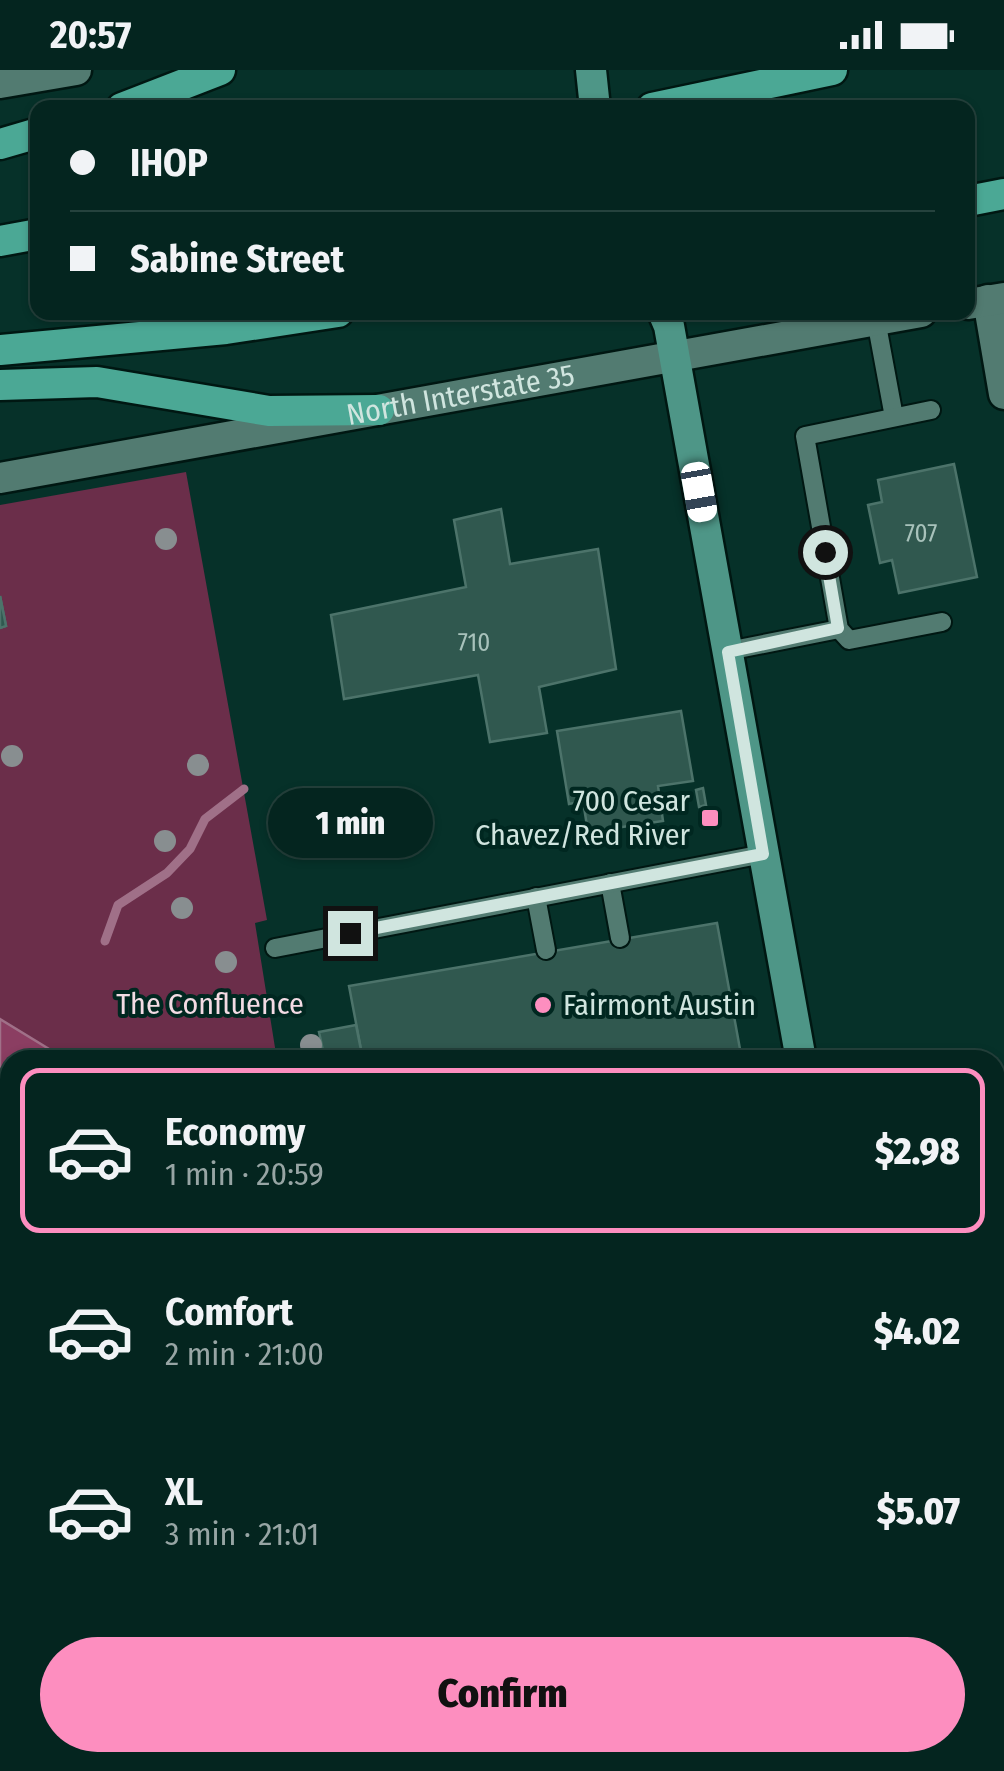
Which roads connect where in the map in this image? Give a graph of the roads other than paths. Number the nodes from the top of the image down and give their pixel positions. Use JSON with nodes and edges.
{"nodes":[{"id":1,"x":76,"y":70,"type":"edge"},
{"id":2,"x":220,"y":70,"type":"edge"},
{"id":3,"x":591,"y":70,"type":"edge"},
{"id":4,"x":832,"y":70,"type":"edge"},
{"id":5,"x":0,"y":83,"type":"edge"},
{"id":6,"x":143,"y":100,"type":"edge"},
{"id":7,"x":594,"y":100,"type":"edge"},
{"id":8,"x":691,"y":100,"type":"edge"},
{"id":9,"x":30,"y":135,"type":"edge"},
{"id":10,"x":0,"y":144,"type":"edge"},
{"id":11,"x":1004,"y":194,"type":"edge"},
{"id":12,"x":975,"y":200,"type":"edge"},
{"id":13,"x":30,"y":235,"type":"edge"},
{"id":14,"x":0,"y":241,"type":"edge"},
{"id":15,"x":987,"y":301,"type":"edge"},
{"id":16,"x":285,"y":320,"type":"edge"},
{"id":17,"x":666,"y":320,"type":"edge"},
{"id":18,"x":876,"y":320,"type":"joint"},
{"id":19,"x":0,"y":350,"type":"edge"},
{"id":20,"x":675,"y":357,"type":"junction"},
{"id":21,"x":0,"y":385,"type":"edge"},
{"id":22,"x":1004,"y":394,"type":"edge"},
{"id":23,"x":379,"y":410,"type":"junction"},
{"id":24,"x":931,"y":410,"type":"dead end"},
{"id":25,"x":894,"y":418,"type":"junction"},
{"id":26,"x":0,"y":478,"type":"edge"},
{"id":27,"x":942,"y":622,"type":"dead end"},
{"id":28,"x":838,"y":628,"type":"junction"},
{"id":29,"x":728,"y":652,"type":"junction"},
{"id":30,"x":763,"y":854,"type":"junction"},
{"id":31,"x":610,"y":883,"type":"junction"},
{"id":32,"x":536,"y":897,"type":"junction"},
{"id":33,"x":620,"y":938,"type":"dead end"},
{"id":34,"x":275,"y":948,"type":"dead end"},
{"id":35,"x":546,"y":950,"type":"dead end"},
{"id":36,"x":798,"y":1050,"type":"edge"}],
"edges":[{"from":1,"to":5,"type":"main road"},
{"from":2,"to":6,"type":"highway"},
{"from":3,"to":7,"type":"main road"},
{"from":4,"to":8,"type":"highway"},
{"from":9,"to":10,"type":"highway"},
{"from":11,"to":12,"type":"highway"},
{"from":13,"to":14,"type":"highway"},
{"from":15,"to":22,"type":"main road"},
{"from":16,"to":19,"type":"highway"},
{"from":17,"to":20,"type":"main road"},
{"from":18,"to":20,"type":"main road","name":"North Interstate 35"},
{"from":18,"to":25,"type":"lane"},
{"from":20,"to":23,"type":"main road","name":"North Interstate 35"},
{"from":20,"to":29,"type":"main road"},
{"from":21,"to":23,"type":"highway"},
{"from":23,"to":26,"type":"main road","name":"North Interstate 35"},
{"from":24,"to":25,"type":"lane"},
{"from":25,"to":28,"type":"lane"},
{"from":27,"to":28,"type":"lane"},
{"from":28,"to":29,"type":"lane"},
{"from":29,"to":30,"type":"main road"},
{"from":30,"to":31,"type":"lane"},
{"from":30,"to":36,"type":"main road"},
{"from":31,"to":32,"type":"lane"},
{"from":31,"to":33,"type":"lane"},
{"from":32,"to":34,"type":"lane"},
{"from":32,"to":35,"type":"lane"}]}
